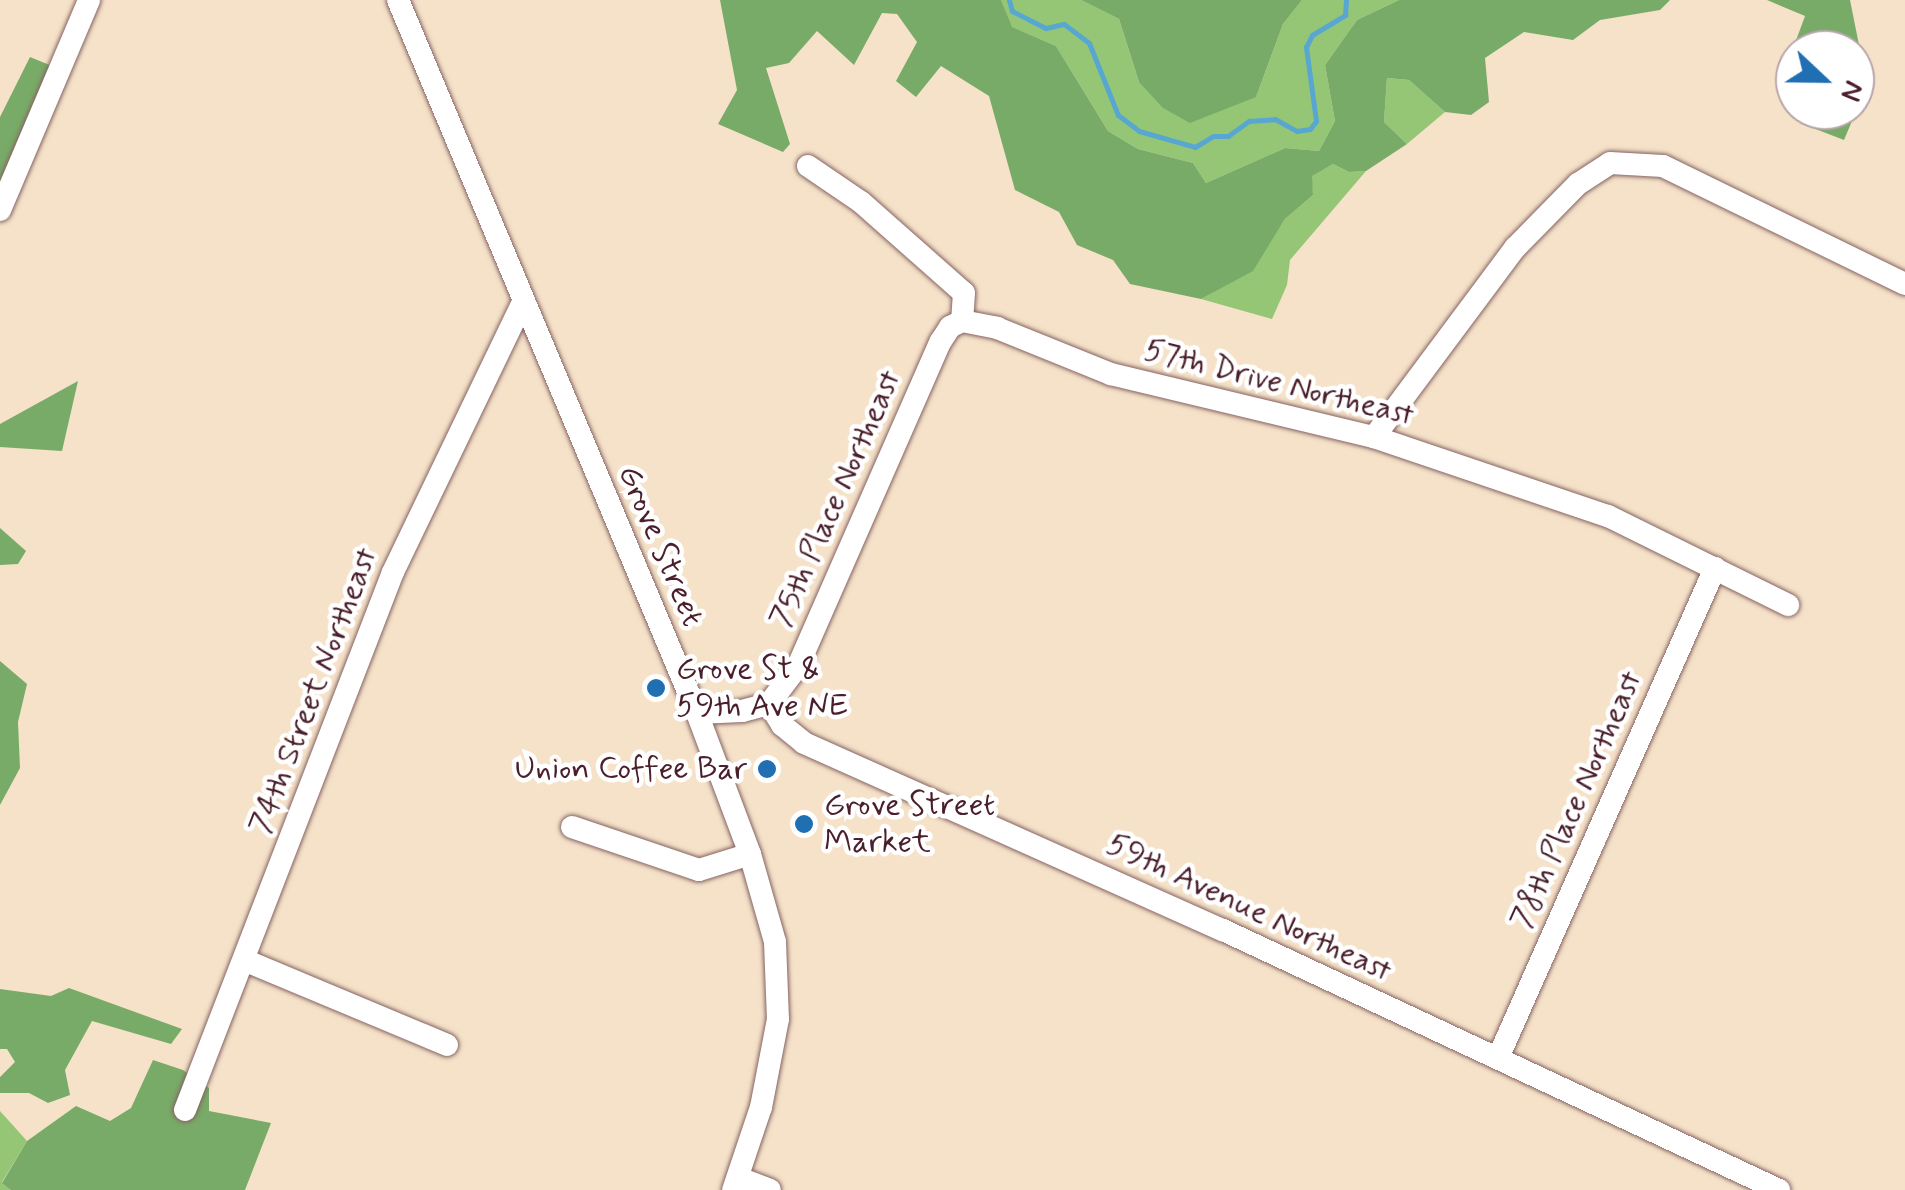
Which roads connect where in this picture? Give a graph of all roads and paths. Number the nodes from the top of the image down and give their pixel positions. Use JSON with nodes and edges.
{"nodes":[{"id":1,"x":398,"y":0,"type":"edge"},
{"id":2,"x":89,"y":2,"type":"edge"},
{"id":3,"x":808,"y":166,"type":"dead end"},
{"id":4,"x":0,"y":210,"type":"edge"},
{"id":5,"x":1905,"y":284,"type":"edge"},
{"id":6,"x":522,"y":304,"type":"junction"},
{"id":7,"x":962,"y":321,"type":"junction"},
{"id":8,"x":1374,"y":437,"type":"junction"},
{"id":9,"x":1715,"y":568,"type":"junction"},
{"id":10,"x":1788,"y":605,"type":"dead end"},
{"id":11,"x":769,"y":704,"type":"junction"},
{"id":12,"x":696,"y":713,"type":"junction"},
{"id":13,"x":572,"y":827,"type":"dead end"},
{"id":14,"x":750,"y":854,"type":"junction"},
{"id":15,"x":244,"y":960,"type":"junction"},
{"id":16,"x":447,"y":1045,"type":"dead end"},
{"id":17,"x":1498,"y":1058,"type":"junction"},
{"id":18,"x":185,"y":1110,"type":"dead end"},
{"id":19,"x":736,"y":1184,"type":"edge"},
{"id":20,"x":770,"y":1190,"type":"edge"},
{"id":21,"x":1779,"y":1190,"type":"edge"}],
"edges":[{"from":1,"to":6,"type":"street","name":"Grove Street"},
{"from":2,"to":4,"type":"street"},
{"from":3,"to":7,"type":"street"},
{"from":5,"to":8,"type":"street"},
{"from":6,"to":12,"type":"street","name":"Grove Street"},
{"from":6,"to":15,"type":"street","name":"74th Street Northeast"},
{"from":7,"to":8,"type":"street","name":"57th Drive Northeast"},
{"from":7,"to":11,"type":"street","name":"75th Place Northeast"},
{"from":8,"to":9,"type":"street","name":"57th Drive Northeast"},
{"from":9,"to":10,"type":"street","name":"57th Drive Northeast"},
{"from":9,"to":17,"type":"street","name":"78th Place Northeast"},
{"from":11,"to":12,"type":"street"},
{"from":11,"to":17,"type":"street","name":"59th Avenue Northeast"},
{"from":12,"to":14,"type":"street","name":"Grove Street"},
{"from":13,"to":14,"type":"street"},
{"from":14,"to":19,"type":"street","name":"Grove Street"},
{"from":15,"to":16,"type":"street"},
{"from":15,"to":18,"type":"street","name":"74th Street Northeast"},
{"from":17,"to":21,"type":"street","name":"59th Avenue Northeast"},
{"from":19,"to":20,"type":"street"}]}
